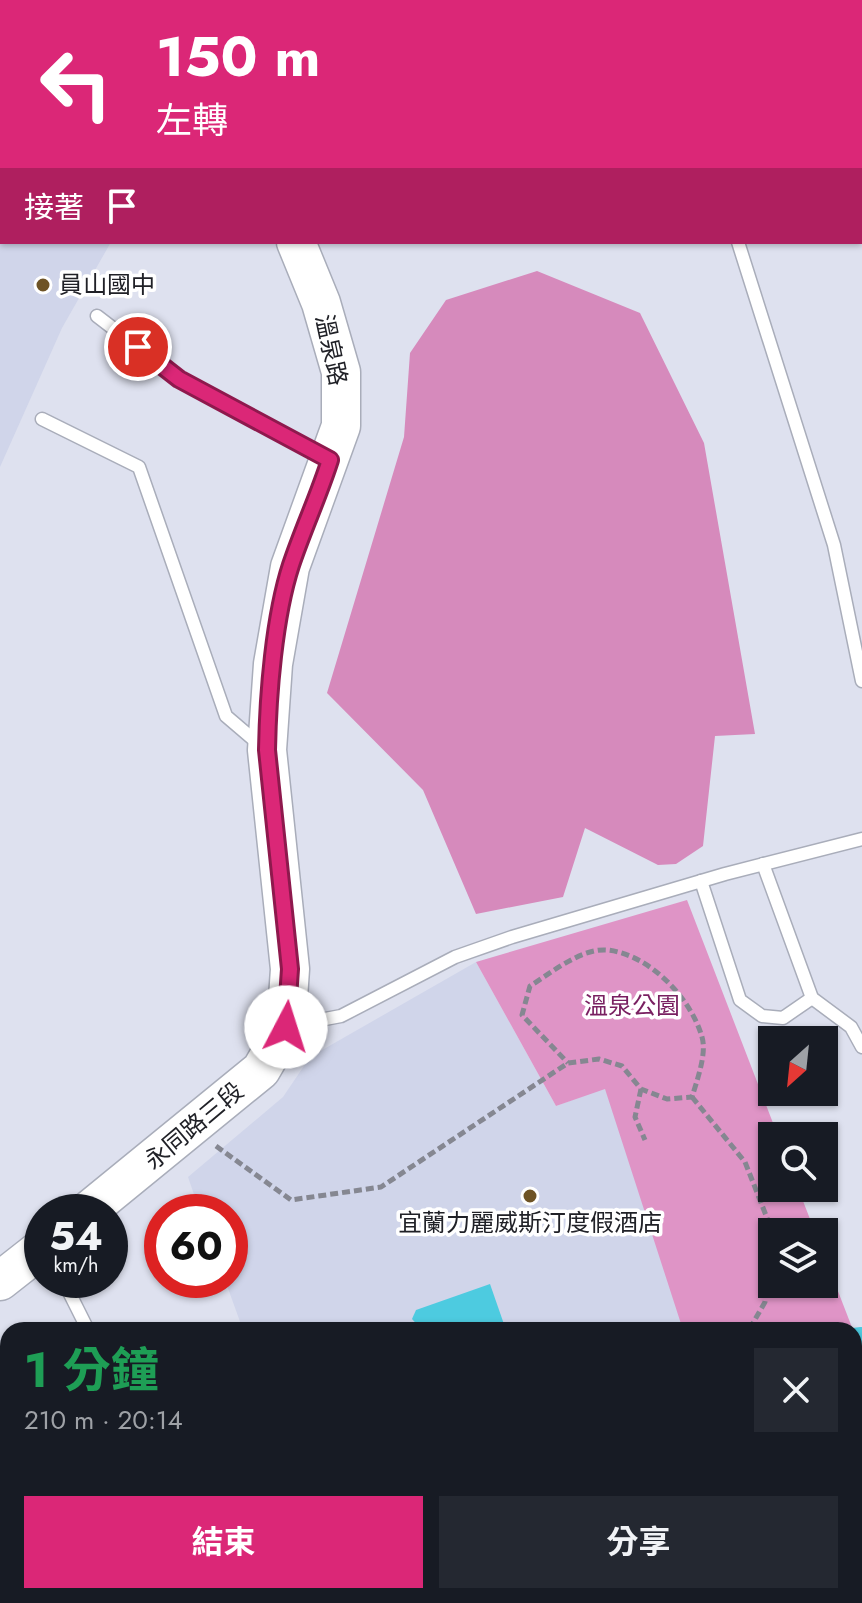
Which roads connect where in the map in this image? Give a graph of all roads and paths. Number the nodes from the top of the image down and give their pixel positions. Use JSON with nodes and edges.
{"nodes":[{"id":1,"x":297,"y":244,"type":"edge"},
{"id":2,"x":739,"y":244,"type":"edge"},
{"id":3,"x":97,"y":316,"type":"dead end"},
{"id":4,"x":42,"y":419,"type":"dead end"},
{"id":5,"x":330,"y":460,"type":"junction"},
{"id":6,"x":862,"y":681,"type":"edge"},
{"id":7,"x":267,"y":750,"type":"junction"},
{"id":8,"x":862,"y":839,"type":"edge"},
{"id":9,"x":763,"y":864,"type":"junction"},
{"id":10,"x":701,"y":881,"type":"junction"},
{"id":11,"x":812,"y":998,"type":"junction"},
{"id":12,"x":286,"y":1027,"type":"junction"},
{"id":13,"x":862,"y":1047,"type":"edge"},
{"id":14,"x":568,"y":1063,"type":"junction"},
{"id":15,"x":641,"y":1089,"type":"junction"},
{"id":16,"x":692,"y":1097,"type":"junction"},
{"id":17,"x":192,"y":1129,"type":"junction"},
{"id":18,"x":645,"y":1140,"type":"dead end"},
{"id":19,"x":110,"y":1194,"type":"edge"},
{"id":20,"x":24,"y":1262,"type":"edge"},
{"id":21,"x":0,"y":1281,"type":"edge"},
{"id":22,"x":72,"y":1298,"type":"edge"},
{"id":23,"x":84,"y":1322,"type":"edge"},
{"id":24,"x":754,"y":1322,"type":"edge"}],
"edges":[{"from":1,"to":5,"type":"main road","name":"溫泉路"},
{"from":2,"to":6,"type":"lane"},
{"from":3,"to":5,"type":"lane"},
{"from":4,"to":7,"type":"lane"},
{"from":5,"to":7,"type":"main road","name":"溫泉路"},
{"from":7,"to":12,"type":"main road","name":"溫泉路"},
{"from":8,"to":9,"type":"lane"},
{"from":9,"to":10,"type":"lane"},
{"from":9,"to":11,"type":"lane"},
{"from":10,"to":11,"type":"lane"},
{"from":10,"to":12,"type":"lane"},
{"from":11,"to":13,"type":"lane"},
{"from":12,"to":17,"type":"main road","name":"永同路三段"},
{"from":14,"to":15,"type":"path"},
{"from":14,"to":16,"type":"path"},
{"from":14,"to":17,"type":"path"},
{"from":15,"to":16,"type":"path"},
{"from":15,"to":18,"type":"path"},
{"from":16,"to":24,"type":"path"},
{"from":17,"to":19,"type":"main road","name":"永同路三段"},
{"from":20,"to":21,"type":"main road"},
{"from":22,"to":23,"type":"lane"}]}
